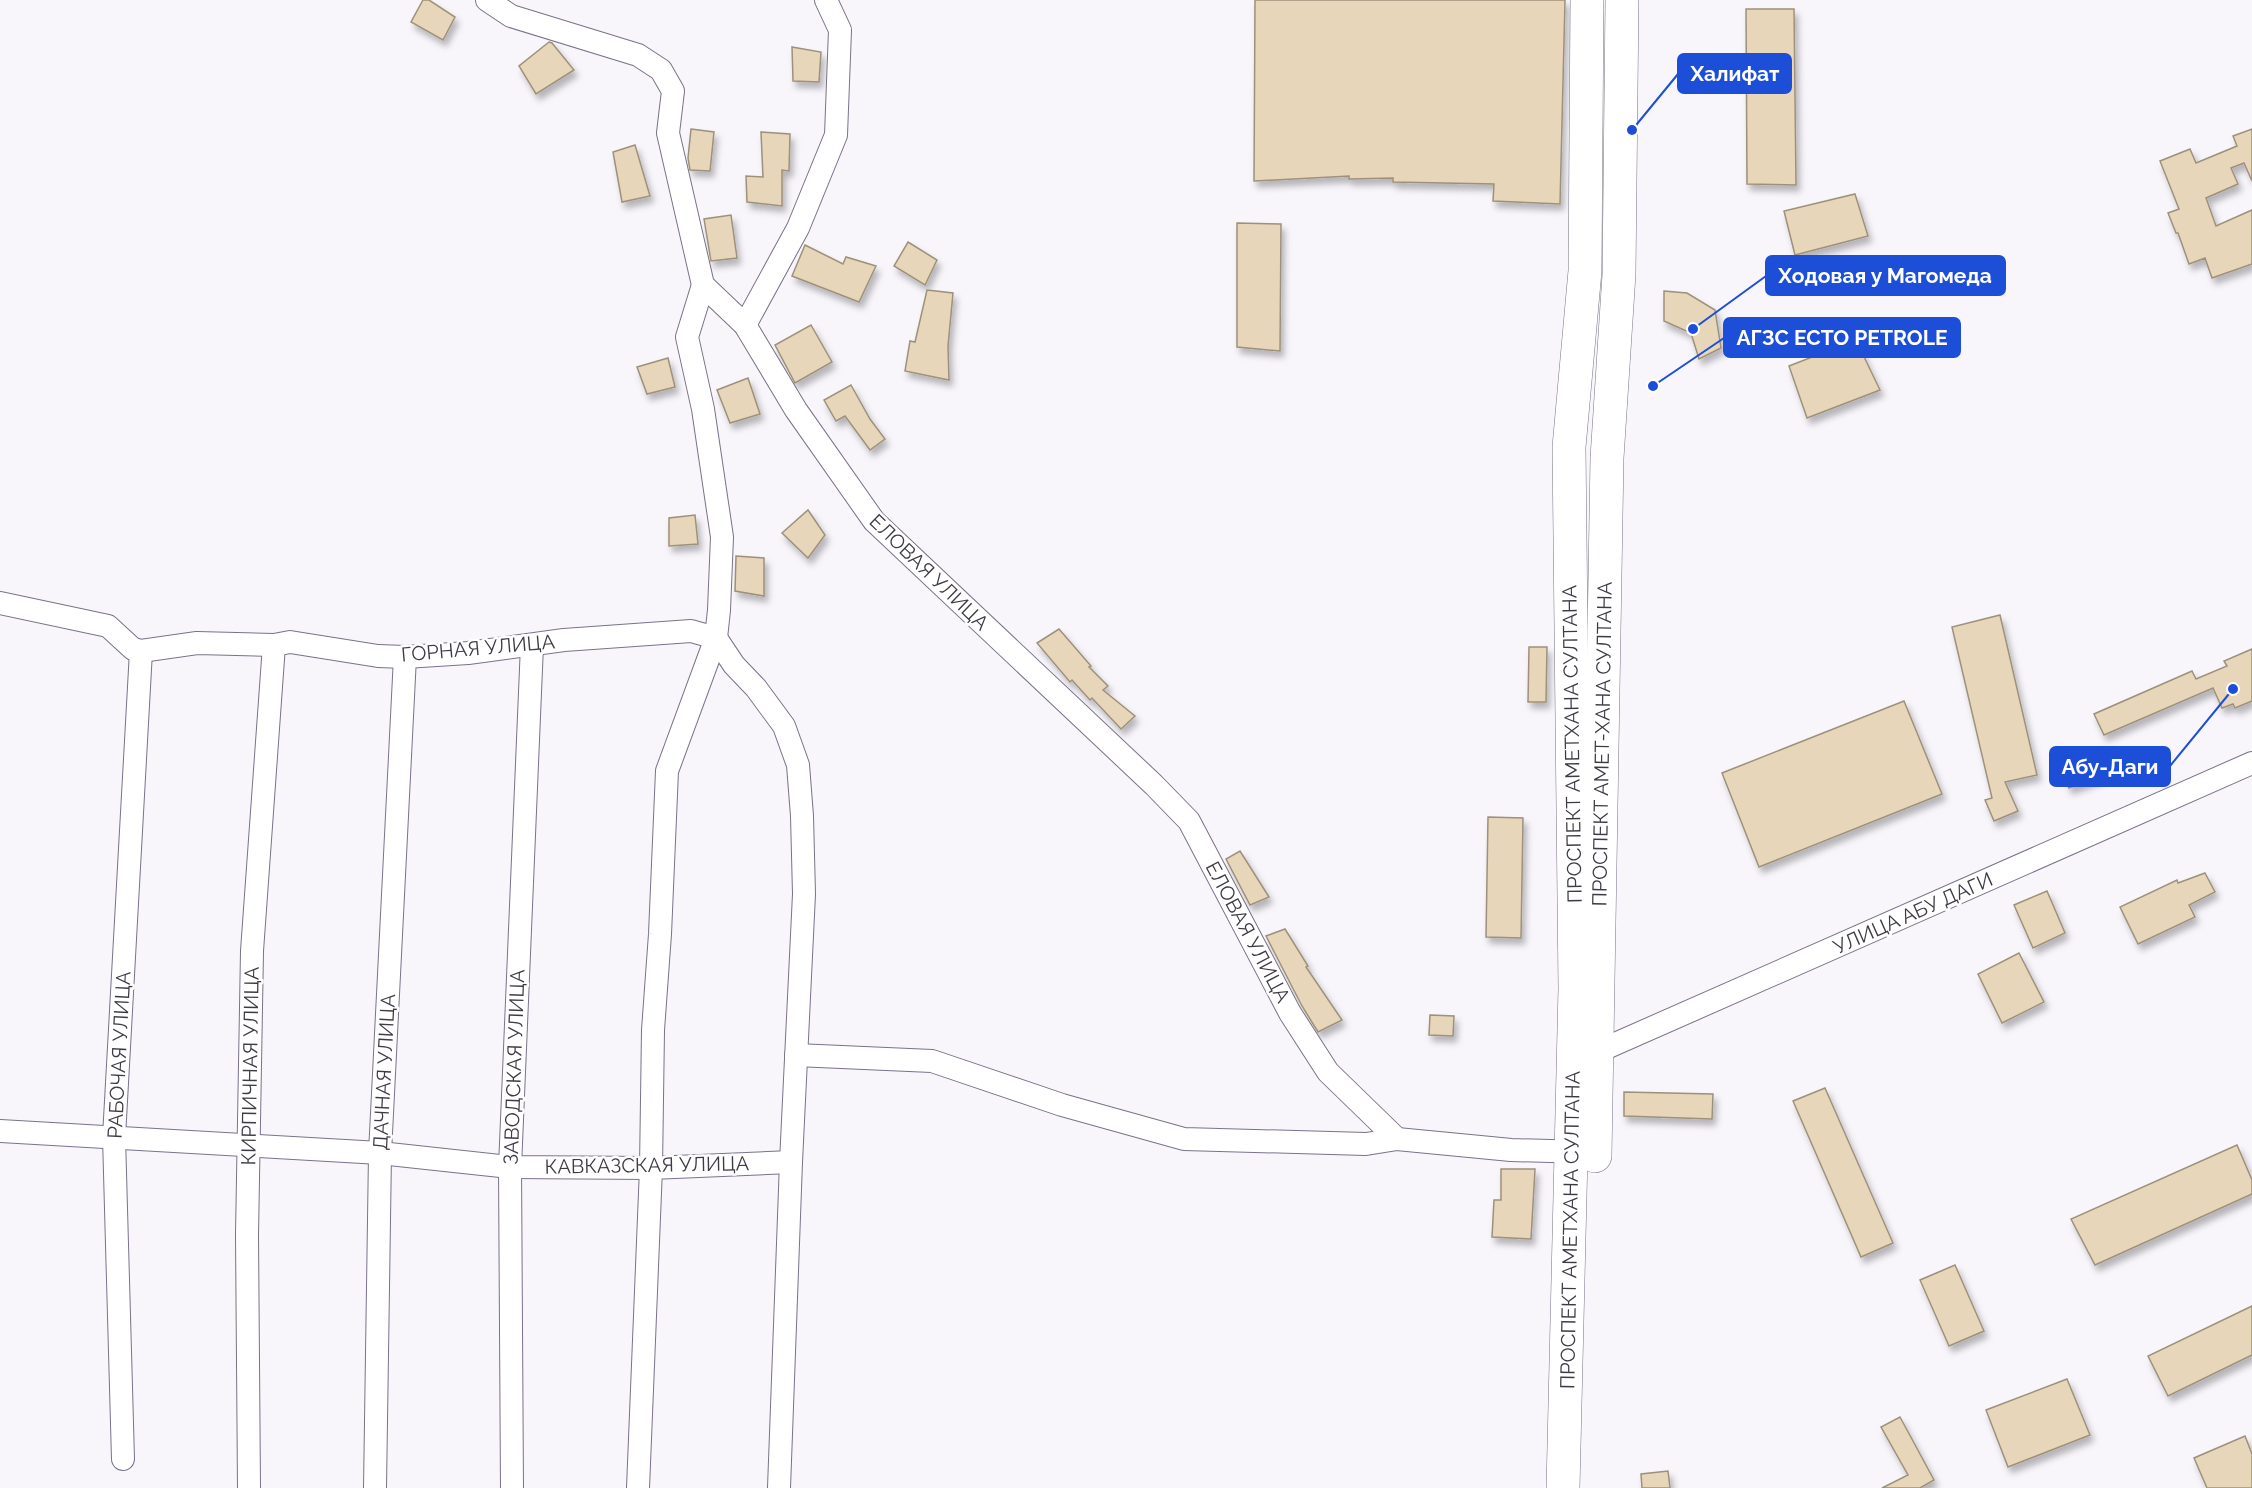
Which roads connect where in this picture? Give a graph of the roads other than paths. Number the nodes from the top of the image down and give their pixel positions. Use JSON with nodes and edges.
{"nodes":[{"id":1,"x":487,"y":0,"type":"edge"},
{"id":2,"x":826,"y":0,"type":"edge"},
{"id":3,"x":1587,"y":0,"type":"edge"},
{"id":4,"x":1622,"y":0,"type":"edge"},
{"id":5,"x":703,"y":285,"type":"junction"},
{"id":6,"x":745,"y":325,"type":"junction"},
{"id":7,"x":0,"y":603,"type":"edge"},
{"id":8,"x":716,"y":638,"type":"junction"},
{"id":9,"x":274,"y":645,"type":"junction"},
{"id":10,"x":532,"y":645,"type":"junction"},
{"id":11,"x":141,"y":651,"type":"junction"},
{"id":12,"x":405,"y":657,"type":"junction"},
{"id":13,"x":2252,"y":764,"type":"edge"},
{"id":14,"x":1585,"y":1048,"type":"junction"},
{"id":15,"x":796,"y":1054,"type":"junction"},
{"id":16,"x":0,"y":1131,"type":"edge"},
{"id":17,"x":114,"y":1137,"type":"junction"},
{"id":18,"x":1396,"y":1139,"type":"junction"},
{"id":19,"x":250,"y":1144,"type":"junction"},
{"id":20,"x":1583,"y":1152,"type":"junction"},
{"id":21,"x":380,"y":1153,"type":"junction"},
{"id":22,"x":791,"y":1162,"type":"junction"},
{"id":23,"x":510,"y":1167,"type":"junction"},
{"id":24,"x":651,"y":1168,"type":"junction"},
{"id":25,"x":123,"y":1459,"type":"dead end"},
{"id":26,"x":249,"y":1488,"type":"edge"},
{"id":27,"x":375,"y":1488,"type":"edge"},
{"id":28,"x":512,"y":1488,"type":"edge"},
{"id":29,"x":638,"y":1488,"type":"edge"},
{"id":30,"x":779,"y":1488,"type":"edge"},
{"id":31,"x":1563,"y":1488,"type":"edge"},
{"id":32,"x":1586,"y":1488,"type":"edge"}],
"edges":[{"from":1,"to":5,"type":"street"},
{"from":2,"to":6,"type":"street"},
{"from":3,"to":14,"type":"main road","name":"ПРОСПЕКТ АМЕТХАНА СУЛТАНА"},
{"from":4,"to":14,"type":"main road","name":"ПРОСПЕКТ АМЕТ-ХАНА СУЛТАНА"},
{"from":5,"to":6,"type":"street","name":"ЕЛОВАЯ УЛИЦА"},
{"from":5,"to":8,"type":"street"},
{"from":6,"to":18,"type":"street","name":"ЕЛОВАЯ УЛИЦА"},
{"from":7,"to":11,"type":"street"},
{"from":8,"to":10,"type":"street","name":"ГОРНАЯ УЛИЦА"},
{"from":8,"to":15,"type":"street"},
{"from":8,"to":24,"type":"street"},
{"from":9,"to":11,"type":"street","name":"ГОРНАЯ УЛИЦА"},
{"from":9,"to":12,"type":"street","name":"ГОРНАЯ УЛИЦА"},
{"from":9,"to":19,"type":"street","name":"КИРПИЧНАЯ УЛИЦА"},
{"from":10,"to":12,"type":"street","name":"ГОРНАЯ УЛИЦА"},
{"from":10,"to":23,"type":"street","name":"ЗАВОДСКАЯ УЛИЦА"},
{"from":11,"to":17,"type":"street","name":"РАБОЧАЯ УЛИЦА"},
{"from":12,"to":21,"type":"street","name":"ДАЧНАЯ УЛИЦА"},
{"from":13,"to":14,"type":"street","name":"УЛИЦА АБУ ДАГИ"},
{"from":14,"to":20,"type":"main road","name":"ПРОСПЕКТ АМЕТ-ХАНА СУЛТАНА"},
{"from":15,"to":18,"type":"street"},
{"from":15,"to":22,"type":"street"},
{"from":16,"to":17,"type":"street","name":"КАВКАЗСКАЯ УЛИЦА"},
{"from":17,"to":19,"type":"street","name":"КАВКАЗСКАЯ УЛИЦА"},
{"from":17,"to":25,"type":"street","name":"РАБОЧАЯ УЛИЦА"},
{"from":18,"to":20,"type":"street"},
{"from":19,"to":21,"type":"street","name":"КАВКАЗСКАЯ УЛИЦА"},
{"from":19,"to":26,"type":"street","name":"КИРПИЧНАЯ УЛИЦА"},
{"from":20,"to":31,"type":"main road","name":"ПРОСПЕКТ АМЕТХАНА СУЛТАНА"},
{"from":20,"to":32,"type":"main road","name":"ПРОСПЕКТ АМЕТ-ХАНА СУЛТАНА"},
{"from":21,"to":23,"type":"street","name":"КАВКАЗСКАЯ УЛИЦА"},
{"from":21,"to":27,"type":"street","name":"ДАЧНАЯ УЛИЦА"},
{"from":22,"to":24,"type":"street","name":"КАВКАЗСКАЯ УЛИЦА"},
{"from":22,"to":30,"type":"street"},
{"from":23,"to":24,"type":"street","name":"КАВКАЗСКАЯ УЛИЦА"},
{"from":23,"to":28,"type":"street","name":"ЗАВОДСКАЯ УЛИЦА"},
{"from":24,"to":29,"type":"street"}]}
